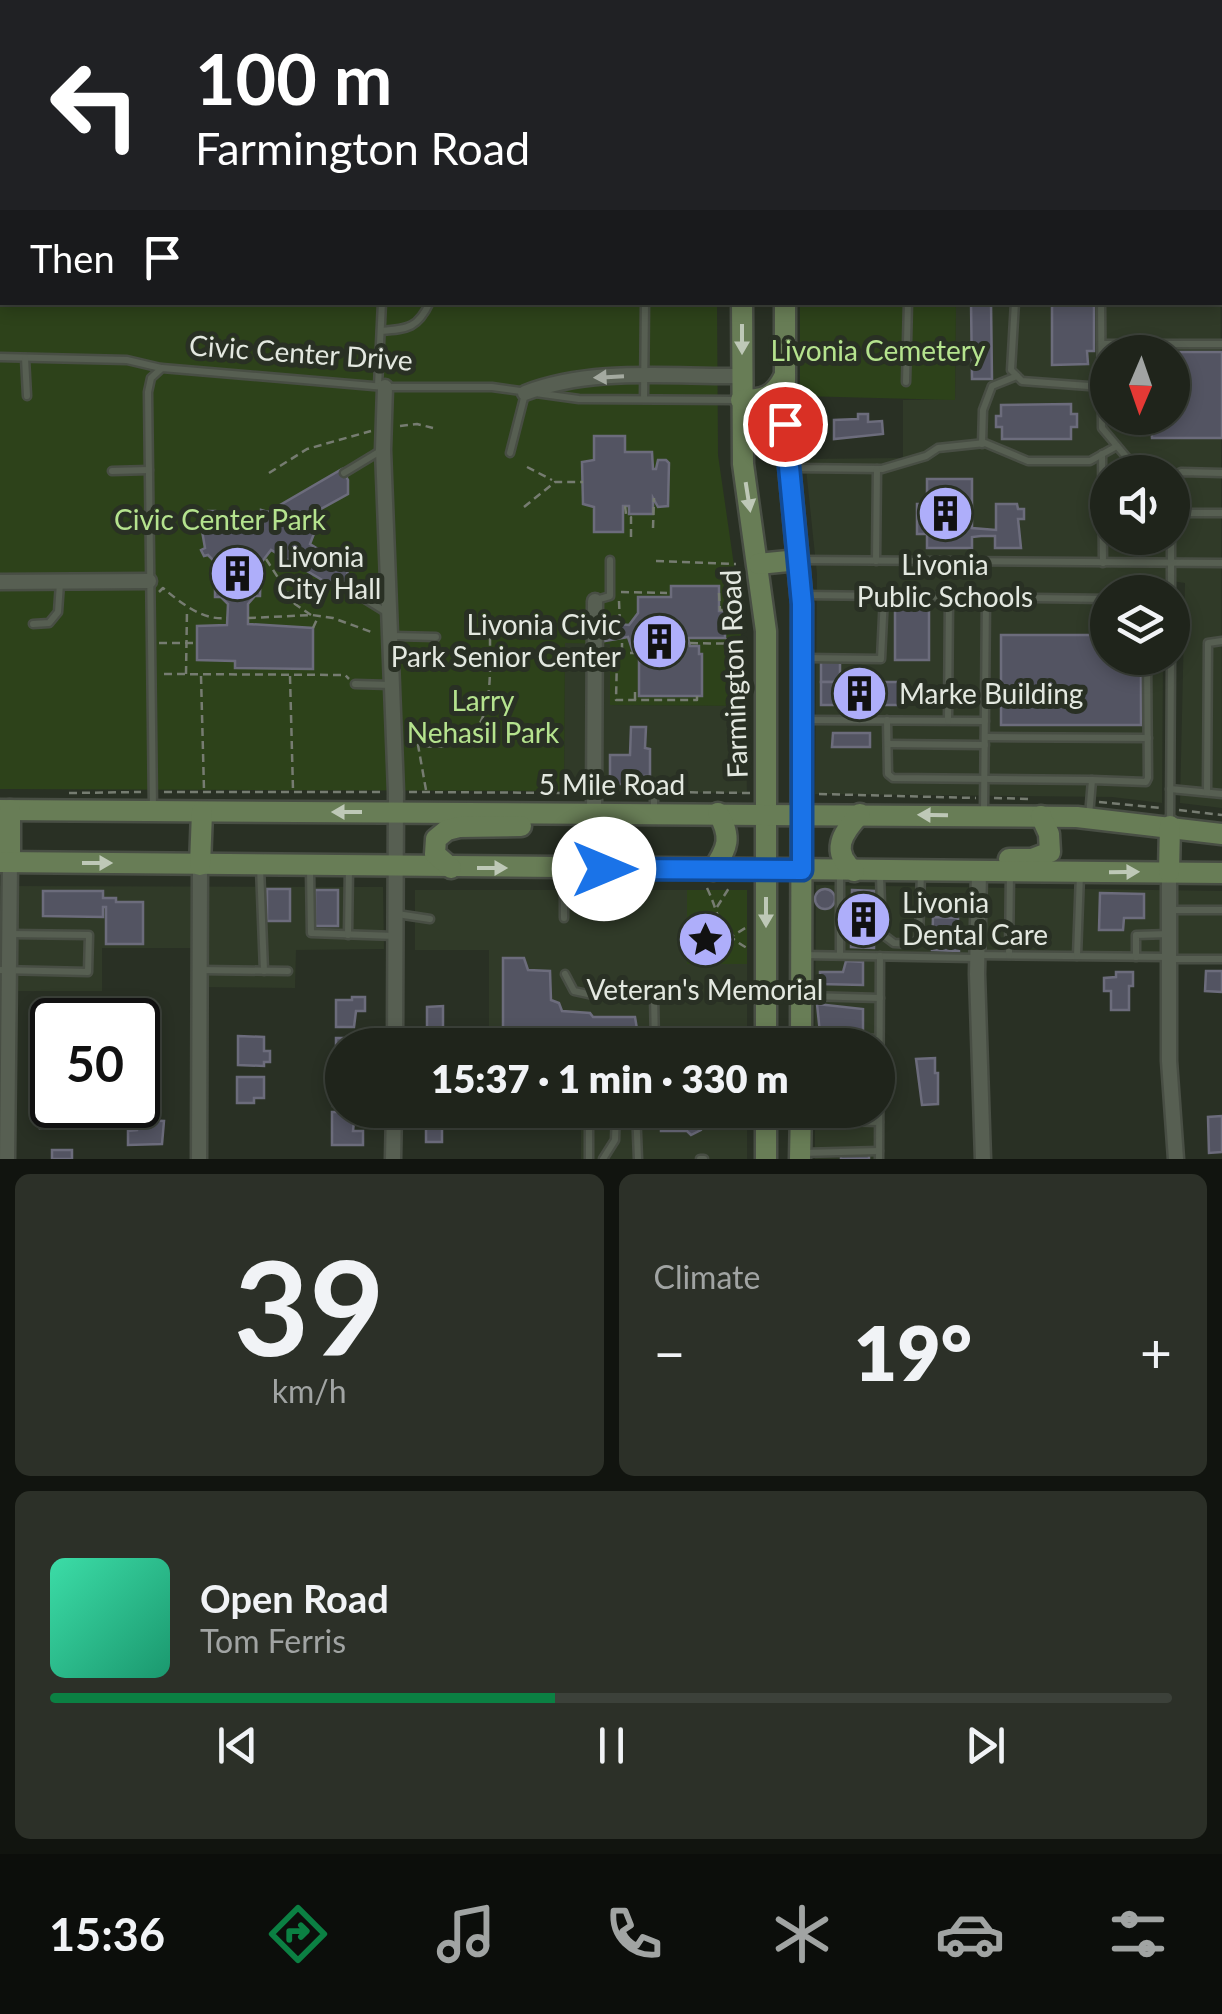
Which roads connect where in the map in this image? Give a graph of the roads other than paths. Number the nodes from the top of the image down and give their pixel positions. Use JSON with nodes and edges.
{"nodes":[{"id":1,"x":382,"y":305,"type":"edge"},
{"id":2,"x":429,"y":305,"type":"edge"},
{"id":3,"x":645,"y":305,"type":"edge"},
{"id":4,"x":742,"y":305,"type":"edge"},
{"id":5,"x":785,"y":305,"type":"edge"},
{"id":6,"x":908,"y":305,"type":"edge"},
{"id":7,"x":1015,"y":305,"type":"edge"},
{"id":8,"x":1101,"y":305,"type":"edge"},
{"id":9,"x":381,"y":331,"type":"junction"},
{"id":10,"x":1102,"y":335,"type":"edge"},
{"id":11,"x":1190,"y":344,"type":"edge"},
{"id":12,"x":1222,"y":344,"type":"edge"},
{"id":13,"x":24,"y":357,"type":"junction"},
{"id":14,"x":0,"y":358,"type":"edge"},
{"id":15,"x":162,"y":368,"type":"junction"},
{"id":16,"x":644,"y":375,"type":"junction"},
{"id":17,"x":742,"y":376,"type":"junction"},
{"id":18,"x":1017,"y":376,"type":"junction"},
{"id":19,"x":784,"y":378,"type":"junction"},
{"id":20,"x":906,"y":382,"type":"dead end"},
{"id":21,"x":382,"y":386,"type":"junction"},
{"id":22,"x":1090,"y":387,"type":"edge"},
{"id":23,"x":525,"y":393,"type":"junction"},
{"id":24,"x":28,"y":396,"type":"dead end"},
{"id":25,"x":644,"y":399,"type":"junction"},
{"id":26,"x":741,"y":400,"type":"junction"},
{"id":27,"x":1108,"y":435,"type":"edge"},
{"id":28,"x":982,"y":444,"type":"junction"},
{"id":29,"x":1117,"y":446,"type":"junction"},
{"id":30,"x":383,"y":450,"type":"junction"},
{"id":31,"x":510,"y":453,"type":"dead end"},
{"id":32,"x":1102,"y":454,"type":"junction"},
{"id":33,"x":1125,"y":455,"type":"edge"},
{"id":34,"x":789,"y":468,"type":"junction"},
{"id":35,"x":877,"y":469,"type":"junction"},
{"id":36,"x":148,"y":470,"type":"junction"},
{"id":37,"x":112,"y":472,"type":"dead end"},
{"id":38,"x":1190,"y":472,"type":"edge"},
{"id":39,"x":344,"y":473,"type":"dead end"},
{"id":40,"x":1222,"y":474,"type":"edge"},
{"id":41,"x":1190,"y":513,"type":"edge"},
{"id":42,"x":1222,"y":514,"type":"edge"},
{"id":43,"x":1171,"y":555,"type":"edge"},
{"id":44,"x":610,"y":560,"type":"dead end"},
{"id":45,"x":798,"y":560,"type":"junction"},
{"id":46,"x":876,"y":561,"type":"junction"},
{"id":47,"x":1222,"y":562,"type":"edge"},
{"id":48,"x":1103,"y":563,"type":"junction"},
{"id":49,"x":758,"y":564,"type":"junction"},
{"id":50,"x":1171,"y":564,"type":"junction"},
{"id":51,"x":1171,"y":575,"type":"edge"},
{"id":52,"x":0,"y":582,"type":"edge"},
{"id":53,"x":60,"y":582,"type":"junction"},
{"id":54,"x":344,"y":586,"type":"dead end"},
{"id":55,"x":153,"y":588,"type":"junction"},
{"id":56,"x":801,"y":595,"type":"junction"},
{"id":57,"x":884,"y":596,"type":"junction"},
{"id":58,"x":949,"y":597,"type":"junction"},
{"id":59,"x":986,"y":597,"type":"junction"},
{"id":60,"x":1090,"y":598,"type":"edge"},
{"id":61,"x":595,"y":601,"type":"joint"},
{"id":62,"x":390,"y":614,"type":"junction"},
{"id":63,"x":33,"y":624,"type":"dead end"},
{"id":64,"x":390,"y":636,"type":"junction"},
{"id":65,"x":436,"y":636,"type":"dead end"},
{"id":66,"x":1222,"y":641,"type":"edge"},
{"id":67,"x":802,"y":658,"type":"junction"},
{"id":68,"x":1147,"y":675,"type":"edge"},
{"id":69,"x":1170,"y":675,"type":"edge"},
{"id":70,"x":355,"y":684,"type":"road end"},
{"id":71,"x":392,"y":686,"type":"junction"},
{"id":72,"x":767,"y":720,"type":"junction"},
{"id":73,"x":802,"y":720,"type":"junction"},
{"id":74,"x":887,"y":720,"type":"junction"},
{"id":75,"x":948,"y":720,"type":"junction"},
{"id":76,"x":985,"y":721,"type":"junction"},
{"id":77,"x":1148,"y":738,"type":"junction"},
{"id":78,"x":985,"y":741,"type":"junction"},
{"id":79,"x":888,"y":744,"type":"junction"},
{"id":80,"x":984,"y":780,"type":"junction"},
{"id":81,"x":1092,"y":780,"type":"junction"},
{"id":82,"x":658,"y":782,"type":"dead end"},
{"id":83,"x":1170,"y":789,"type":"junction"},
{"id":84,"x":1206,"y":792,"type":"junction"},
{"id":85,"x":1222,"y":794,"type":"edge"},
{"id":86,"x":153,"y":801,"type":"junction"},
{"id":87,"x":396,"y":802,"type":"junction"},
{"id":88,"x":654,"y":802,"type":"junction"},
{"id":89,"x":767,"y":804,"type":"junction"},
{"id":90,"x":802,"y":804,"type":"junction"},
{"id":91,"x":592,"y":806,"type":"junction"},
{"id":92,"x":984,"y":807,"type":"junction"},
{"id":93,"x":1042,"y":808,"type":"junction"},
{"id":94,"x":1090,"y":809,"type":"junction"},
{"id":95,"x":5,"y":810,"type":"edge"},
{"id":96,"x":202,"y":812,"type":"junction"},
{"id":97,"x":718,"y":814,"type":"junction"},
{"id":98,"x":860,"y":814,"type":"junction"},
{"id":99,"x":1170,"y":818,"type":"junction"},
{"id":100,"x":1222,"y":834,"type":"edge"},
{"id":101,"x":5,"y":862,"type":"edge"},
{"id":102,"x":200,"y":865,"type":"junction"},
{"id":103,"x":260,"y":865,"type":"junction"},
{"id":104,"x":310,"y":866,"type":"junction"},
{"id":105,"x":349,"y":866,"type":"junction"},
{"id":106,"x":397,"y":868,"type":"junction"},
{"id":107,"x":451,"y":868,"type":"junction"},
{"id":108,"x":564,"y":869,"type":"junction"},
{"id":109,"x":766,"y":870,"type":"junction"},
{"id":110,"x":802,"y":870,"type":"junction"},
{"id":111,"x":847,"y":870,"type":"junction"},
{"id":112,"x":880,"y":871,"type":"junction"},
{"id":113,"x":923,"y":871,"type":"junction"},
{"id":114,"x":979,"y":872,"type":"junction"},
{"id":115,"x":1010,"y":872,"type":"junction"},
{"id":116,"x":1169,"y":872,"type":"junction"},
{"id":117,"x":1080,"y":873,"type":"junction"},
{"id":118,"x":1222,"y":873,"type":"edge"},
{"id":119,"x":710,"y":879,"type":"junction"},
{"id":120,"x":1168,"y":910,"type":"junction"},
{"id":121,"x":1222,"y":910,"type":"edge"},
{"id":122,"x":396,"y":914,"type":"junction"},
{"id":123,"x":564,"y":918,"type":"dead end"},
{"id":124,"x":430,"y":919,"type":"dead end"},
{"id":125,"x":10,"y":934,"type":"junction"},
{"id":126,"x":1170,"y":934,"type":"junction"},
{"id":127,"x":348,"y":936,"type":"junction"},
{"id":128,"x":396,"y":936,"type":"junction"},
{"id":129,"x":757,"y":952,"type":"junction"},
{"id":130,"x":840,"y":955,"type":"junction"},
{"id":131,"x":1009,"y":955,"type":"junction"},
{"id":132,"x":801,"y":956,"type":"junction"},
{"id":133,"x":880,"y":956,"type":"junction"},
{"id":134,"x":1078,"y":956,"type":"junction"},
{"id":135,"x":977,"y":957,"type":"junction"},
{"id":136,"x":1136,"y":957,"type":"junction"},
{"id":137,"x":1170,"y":958,"type":"junction"},
{"id":138,"x":1222,"y":959,"type":"edge"},
{"id":139,"x":200,"y":970,"type":"junction"},
{"id":140,"x":4,"y":971,"type":"edge"},
{"id":141,"x":264,"y":971,"type":"junction"},
{"id":142,"x":288,"y":971,"type":"dead end"},
{"id":143,"x":565,"y":974,"type":"dead end"},
{"id":144,"x":766,"y":993,"type":"junction"},
{"id":145,"x":654,"y":994,"type":"dead end"},
{"id":146,"x":730,"y":994,"type":"dead end"},
{"id":147,"x":596,"y":996,"type":"dead end"},
{"id":148,"x":801,"y":996,"type":"junction"},
{"id":149,"x":880,"y":998,"type":"junction"},
{"id":150,"x":395,"y":1028,"type":"edge"},
{"id":151,"x":655,"y":1028,"type":"edge"},
{"id":152,"x":766,"y":1028,"type":"edge"},
{"id":153,"x":801,"y":1028,"type":"edge"},
{"id":154,"x":880,"y":1028,"type":"edge"},
{"id":155,"x":394,"y":1128,"type":"edge"},
{"id":156,"x":590,"y":1128,"type":"edge"},
{"id":157,"x":615,"y":1128,"type":"edge"},
{"id":158,"x":637,"y":1128,"type":"edge"},
{"id":159,"x":766,"y":1128,"type":"edge"},
{"id":160,"x":800,"y":1128,"type":"edge"},
{"id":161,"x":879,"y":1128,"type":"edge"},
{"id":162,"x":879,"y":1155,"type":"edge"},
{"id":163,"x":766,"y":1156,"type":"edge"},
{"id":164,"x":800,"y":1156,"type":"edge"},
{"id":165,"x":7,"y":1159,"type":"edge"},
{"id":166,"x":200,"y":1159,"type":"edge"},
{"id":167,"x":394,"y":1159,"type":"edge"},
{"id":168,"x":590,"y":1159,"type":"edge"},
{"id":169,"x":603,"y":1159,"type":"edge"},
{"id":170,"x":638,"y":1159,"type":"edge"},
{"id":171,"x":983,"y":1159,"type":"edge"},
{"id":172,"x":1176,"y":1159,"type":"edge"}],
"edges":[{"from":1,"to":9,"type":"lane"},
{"from":2,"to":9,"type":"lane"},
{"from":3,"to":16,"type":"lane"},
{"from":4,"to":17,"type":"main road","name":"Farmington Road","one_way":true},
{"from":5,"to":19,"type":"main road"},
{"from":6,"to":20,"type":"lane"},
{"from":7,"to":18,"type":"lane"},
{"from":8,"to":10,"type":"lane"},
{"from":9,"to":21,"type":"lane"},
{"from":11,"to":12,"type":"lane"},
{"from":13,"to":14,"type":"lane"},
{"from":13,"to":15,"type":"lane"},
{"from":13,"to":24,"type":"lane"},
{"from":15,"to":21,"type":"lane","name":"Civic Center Drive"},
{"from":15,"to":36,"type":"lane","name":"Civic Center Drive"},
{"from":16,"to":17,"type":"street","name":"Civic Center Drive"},
{"from":16,"to":23,"type":"street","name":"Civic Center Drive","one_way":true},
{"from":16,"to":25,"type":"lane"},
{"from":17,"to":26,"type":"main road","name":"Farmington Road"},
{"from":18,"to":22,"type":"lane"},
{"from":18,"to":28,"type":"lane"},
{"from":19,"to":26,"type":"main road"},
{"from":19,"to":34,"type":"main road"},
{"from":21,"to":23,"type":"lane","name":"Civic Center Drive"},
{"from":21,"to":30,"type":"street"},
{"from":23,"to":25,"type":"lane","name":"Civic Center Drive"},
{"from":23,"to":31,"type":"lane"},
{"from":25,"to":26,"type":"lane","name":"Civic Center Drive"},
{"from":26,"to":49,"type":"main road","name":"Farmington Road","one_way":true},
{"from":27,"to":29,"type":"lane"},
{"from":28,"to":32,"type":"lane"},
{"from":28,"to":35,"type":"lane"},
{"from":29,"to":32,"type":"lane"},
{"from":29,"to":33,"type":"lane"},
{"from":30,"to":39,"type":"lane"},
{"from":30,"to":62,"type":"street"},
{"from":32,"to":48,"type":"lane"},
{"from":34,"to":35,"type":"lane"},
{"from":34,"to":45,"type":"main road"},
{"from":35,"to":46,"type":"lane"},
{"from":36,"to":37,"type":"lane"},
{"from":36,"to":55,"type":"lane","name":"Civic Center Drive"},
{"from":38,"to":40,"type":"lane"},
{"from":41,"to":42,"type":"lane"},
{"from":43,"to":50,"type":"lane"},
{"from":44,"to":61,"type":"lane"},
{"from":45,"to":46,"type":"lane"},
{"from":45,"to":49,"type":"main road"},
{"from":45,"to":56,"type":"main road"},
{"from":46,"to":48,"type":"lane"},
{"from":47,"to":50,"type":"lane"},
{"from":48,"to":50,"type":"lane"},
{"from":49,"to":72,"type":"main road","name":"Farmington Road"},
{"from":50,"to":51,"type":"lane"},
{"from":52,"to":53,"type":"street"},
{"from":53,"to":55,"type":"street"},
{"from":53,"to":63,"type":"lane"},
{"from":54,"to":62,"type":"lane"},
{"from":55,"to":86,"type":"lane","name":"Civic Center Drive"},
{"from":56,"to":57,"type":"lane"},
{"from":56,"to":67,"type":"main road"},
{"from":57,"to":58,"type":"lane"},
{"from":57,"to":67,"type":"lane"},
{"from":58,"to":59,"type":"lane"},
{"from":58,"to":75,"type":"lane"},
{"from":59,"to":60,"type":"lane"},
{"from":59,"to":76,"type":"lane"},
{"from":61,"to":91,"type":"street"},
{"from":62,"to":64,"type":"street"},
{"from":64,"to":65,"type":"lane"},
{"from":64,"to":71,"type":"street"},
{"from":66,"to":84,"type":"lane"},
{"from":67,"to":73,"type":"main road"},
{"from":68,"to":77,"type":"lane"},
{"from":69,"to":83,"type":"lane"},
{"from":70,"to":71,"type":"lane"},
{"from":71,"to":87,"type":"street"},
{"from":72,"to":73,"type":"main road"},
{"from":72,"to":89,"type":"main road","name":"Farmington Road"},
{"from":73,"to":74,"type":"lane"},
{"from":73,"to":90,"type":"main road"},
{"from":74,"to":75,"type":"lane"},
{"from":74,"to":79,"type":"lane"},
{"from":75,"to":76,"type":"lane"},
{"from":76,"to":78,"type":"lane"},
{"from":77,"to":78,"type":"lane"},
{"from":77,"to":81,"type":"lane"},
{"from":78,"to":79,"type":"lane"},
{"from":78,"to":80,"type":"lane"},
{"from":79,"to":80,"type":"lane"},
{"from":80,"to":81,"type":"lane"},
{"from":80,"to":92,"type":"lane"},
{"from":81,"to":94,"type":"lane"},
{"from":82,"to":88,"type":"lane"},
{"from":83,"to":84,"type":"lane"},
{"from":83,"to":99,"type":"lane"},
{"from":84,"to":85,"type":"lane"},
{"from":86,"to":95,"type":"main road","name":"5 Mile Road"},
{"from":86,"to":96,"type":"main road","name":"5 Mile Road"},
{"from":87,"to":91,"type":"main road","name":"5 Mile Road"},
{"from":87,"to":96,"type":"main road","name":"5 Mile Road","one_way":true},
{"from":87,"to":106,"type":"street"},
{"from":88,"to":91,"type":"main road","name":"5 Mile Road"},
{"from":88,"to":97,"type":"main road","name":"5 Mile Road"},
{"from":89,"to":90,"type":"main road","name":"5 Mile Road"},
{"from":89,"to":97,"type":"main road","name":"5 Mile Road"},
{"from":89,"to":109,"type":"main road","name":"Farmington Road"},
{"from":90,"to":98,"type":"main road","name":"5 Mile Road"},
{"from":90,"to":110,"type":"main road"},
{"from":91,"to":107,"type":"main road"},
{"from":92,"to":93,"type":"main road","name":"5 Mile Road"},
{"from":92,"to":98,"type":"main road","name":"5 Mile Road","one_way":true},
{"from":93,"to":94,"type":"main road","name":"5 Mile Road"},
{"from":93,"to":113,"type":"main road"},
{"from":94,"to":99,"type":"main road","name":"5 Mile Road"},
{"from":95,"to":101,"type":"main road"},
{"from":96,"to":102,"type":"main road"},
{"from":97,"to":119,"type":"main road"},
{"from":98,"to":111,"type":"main road"},
{"from":99,"to":100,"type":"main road","name":"5 Mile Road"},
{"from":99,"to":116,"type":"main road"},
{"from":101,"to":102,"type":"main road","one_way":true},
{"from":101,"to":125,"type":"street"},
{"from":102,"to":103,"type":"main road"},
{"from":102,"to":139,"type":"street"},
{"from":103,"to":104,"type":"main road"},
{"from":103,"to":141,"type":"lane"},
{"from":104,"to":105,"type":"main road"},
{"from":104,"to":127,"type":"lane"},
{"from":105,"to":106,"type":"main road"},
{"from":105,"to":127,"type":"lane"},
{"from":106,"to":107,"type":"main road"},
{"from":106,"to":122,"type":"street"},
{"from":107,"to":108,"type":"main road","one_way":true},
{"from":108,"to":119,"type":"main road"},
{"from":108,"to":123,"type":"lane"},
{"from":109,"to":110,"type":"main road"},
{"from":109,"to":119,"type":"main road"},
{"from":109,"to":129,"type":"main road","name":"Farmington Road","one_way":true},
{"from":110,"to":111,"type":"main road"},
{"from":110,"to":132,"type":"main road"},
{"from":111,"to":112,"type":"main road"},
{"from":111,"to":130,"type":"lane"},
{"from":112,"to":113,"type":"main road"},
{"from":112,"to":113,"type":"lane"},
{"from":113,"to":114,"type":"main road"},
{"from":114,"to":115,"type":"main road"},
{"from":114,"to":135,"type":"street"},
{"from":115,"to":117,"type":"main road"},
{"from":115,"to":131,"type":"lane"},
{"from":117,"to":116,"type":"main road","one_way":true},
{"from":116,"to":118,"type":"main road"},
{"from":116,"to":120,"type":"street"},
{"from":117,"to":134,"type":"lane"},
{"from":120,"to":121,"type":"lane"},
{"from":120,"to":126,"type":"street"},
{"from":122,"to":124,"type":"lane"},
{"from":122,"to":128,"type":"street"},
{"from":125,"to":140,"type":"street"},
{"from":125,"to":140,"type":"lane"},
{"from":126,"to":136,"type":"lane"},
{"from":126,"to":137,"type":"street"},
{"from":127,"to":128,"type":"lane"},
{"from":128,"to":150,"type":"street"},
{"from":129,"to":132,"type":"main road"},
{"from":129,"to":144,"type":"main road","name":"Farmington Road"},
{"from":130,"to":132,"type":"lane"},
{"from":130,"to":133,"type":"lane"},
{"from":131,"to":134,"type":"lane"},
{"from":131,"to":135,"type":"lane"},
{"from":132,"to":148,"type":"main road"},
{"from":133,"to":135,"type":"lane"},
{"from":133,"to":149,"type":"lane"},
{"from":134,"to":136,"type":"lane"},
{"from":135,"to":171,"type":"street"},
{"from":136,"to":137,"type":"lane"},
{"from":137,"to":138,"type":"lane"},
{"from":137,"to":172,"type":"street"},
{"from":139,"to":141,"type":"lane"},
{"from":139,"to":166,"type":"street"},
{"from":140,"to":165,"type":"street"},
{"from":141,"to":142,"type":"lane"},
{"from":143,"to":147,"type":"lane"},
{"from":144,"to":146,"type":"lane"},
{"from":144,"to":152,"type":"main road","name":"Farmington Road"},
{"from":145,"to":151,"type":"lane"},
{"from":148,"to":149,"type":"lane"},
{"from":148,"to":153,"type":"main road"},
{"from":149,"to":154,"type":"lane"},
{"from":155,"to":167,"type":"street"},
{"from":156,"to":168,"type":"lane"},
{"from":157,"to":169,"type":"lane"},
{"from":158,"to":170,"type":"lane"},
{"from":159,"to":163,"type":"main road"},
{"from":160,"to":164,"type":"main road"},
{"from":161,"to":162,"type":"lane"},
{"from":162,"to":164,"type":"lane"},
{"from":163,"to":164,"type":"main road"}]}
